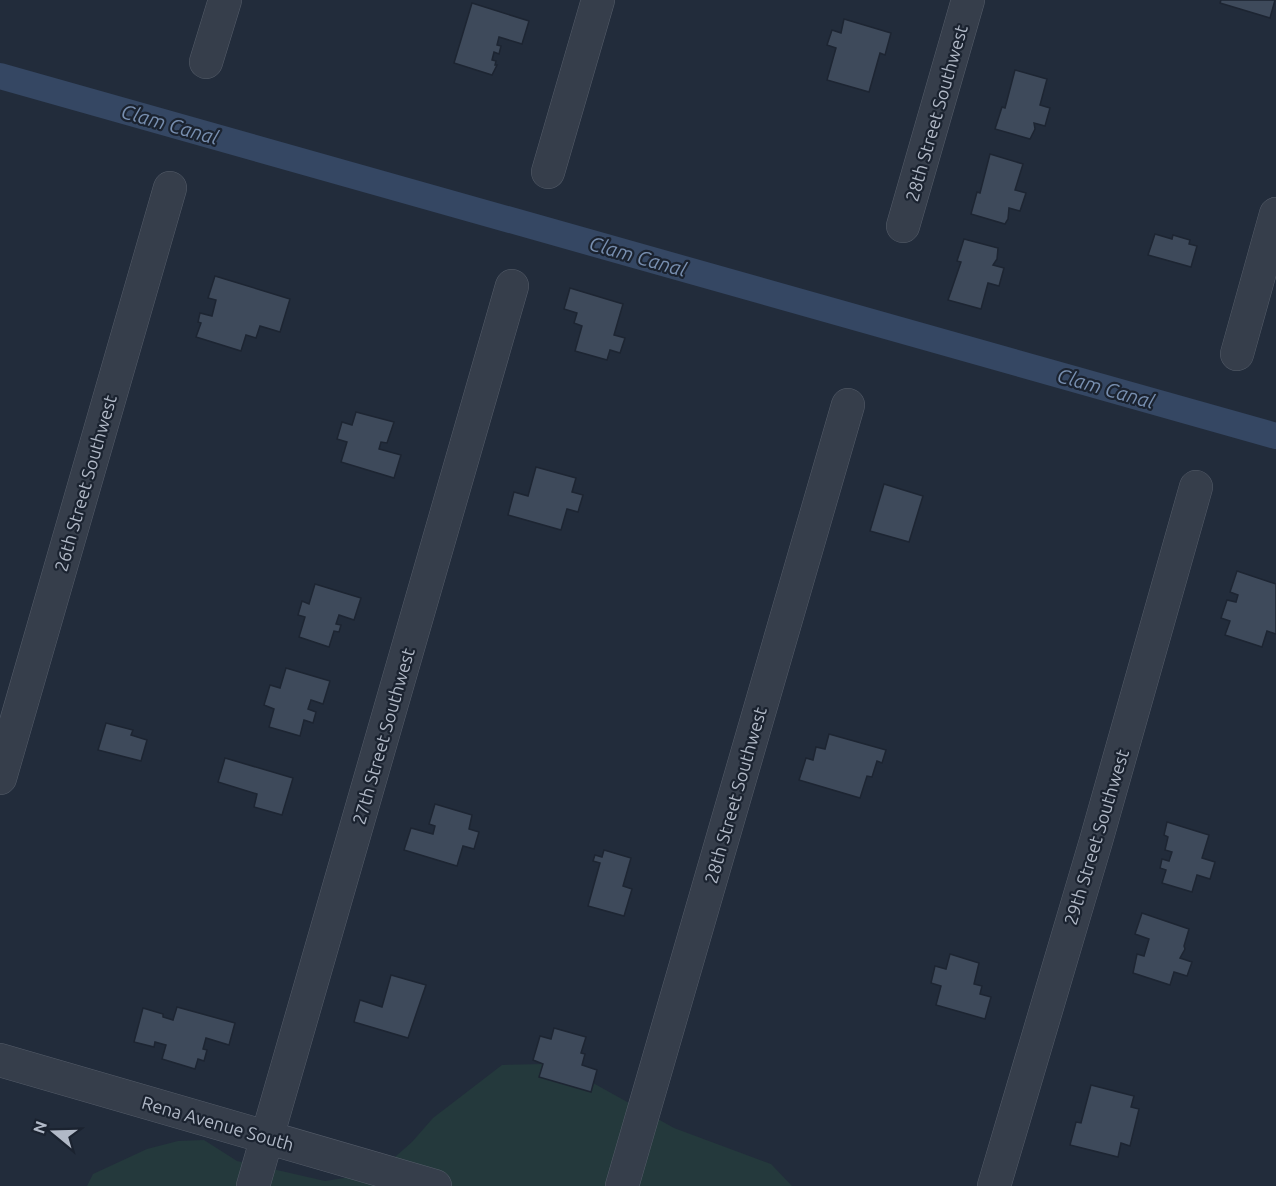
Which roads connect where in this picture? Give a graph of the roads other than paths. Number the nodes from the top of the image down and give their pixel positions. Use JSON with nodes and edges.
{"nodes":[{"id":1,"x":225,"y":0,"type":"edge"},
{"id":2,"x":598,"y":0,"type":"edge"},
{"id":3,"x":968,"y":0,"type":"edge"},
{"id":4,"x":206,"y":62,"type":"dead end"},
{"id":5,"x":548,"y":172,"type":"dead end"},
{"id":6,"x":170,"y":188,"type":"dead end"},
{"id":7,"x":1276,"y":214,"type":"edge"},
{"id":8,"x":903,"y":226,"type":"dead end"},
{"id":9,"x":512,"y":286,"type":"dead end"},
{"id":10,"x":1237,"y":354,"type":"dead end"},
{"id":11,"x":848,"y":405,"type":"dead end"},
{"id":12,"x":1196,"y":487,"type":"dead end"},
{"id":13,"x":0,"y":778,"type":"edge"},
{"id":14,"x":0,"y":1060,"type":"edge"},
{"id":15,"x":267,"y":1136,"type":"junction"},
{"id":16,"x":253,"y":1186,"type":"edge"},
{"id":17,"x":435,"y":1186,"type":"edge"},
{"id":18,"x":622,"y":1186,"type":"edge"},
{"id":19,"x":994,"y":1186,"type":"edge"}],
"edges":[{"from":1,"to":4,"type":"street"},
{"from":2,"to":5,"type":"street"},
{"from":3,"to":8,"type":"street","name":"28th Street Southwest"},
{"from":6,"to":13,"type":"street","name":"26th Street Southwest"},
{"from":7,"to":10,"type":"street"},
{"from":9,"to":15,"type":"street","name":"27th Street Southwest"},
{"from":11,"to":18,"type":"street","name":"28th Street Southwest"},
{"from":12,"to":19,"type":"street","name":"29th Street Southwest"},
{"from":14,"to":15,"type":"street","name":"Rena Avenue South"},
{"from":15,"to":16,"type":"street","name":"27th Street Southwest"},
{"from":15,"to":17,"type":"street","name":"Rena Avenue South"}]}
